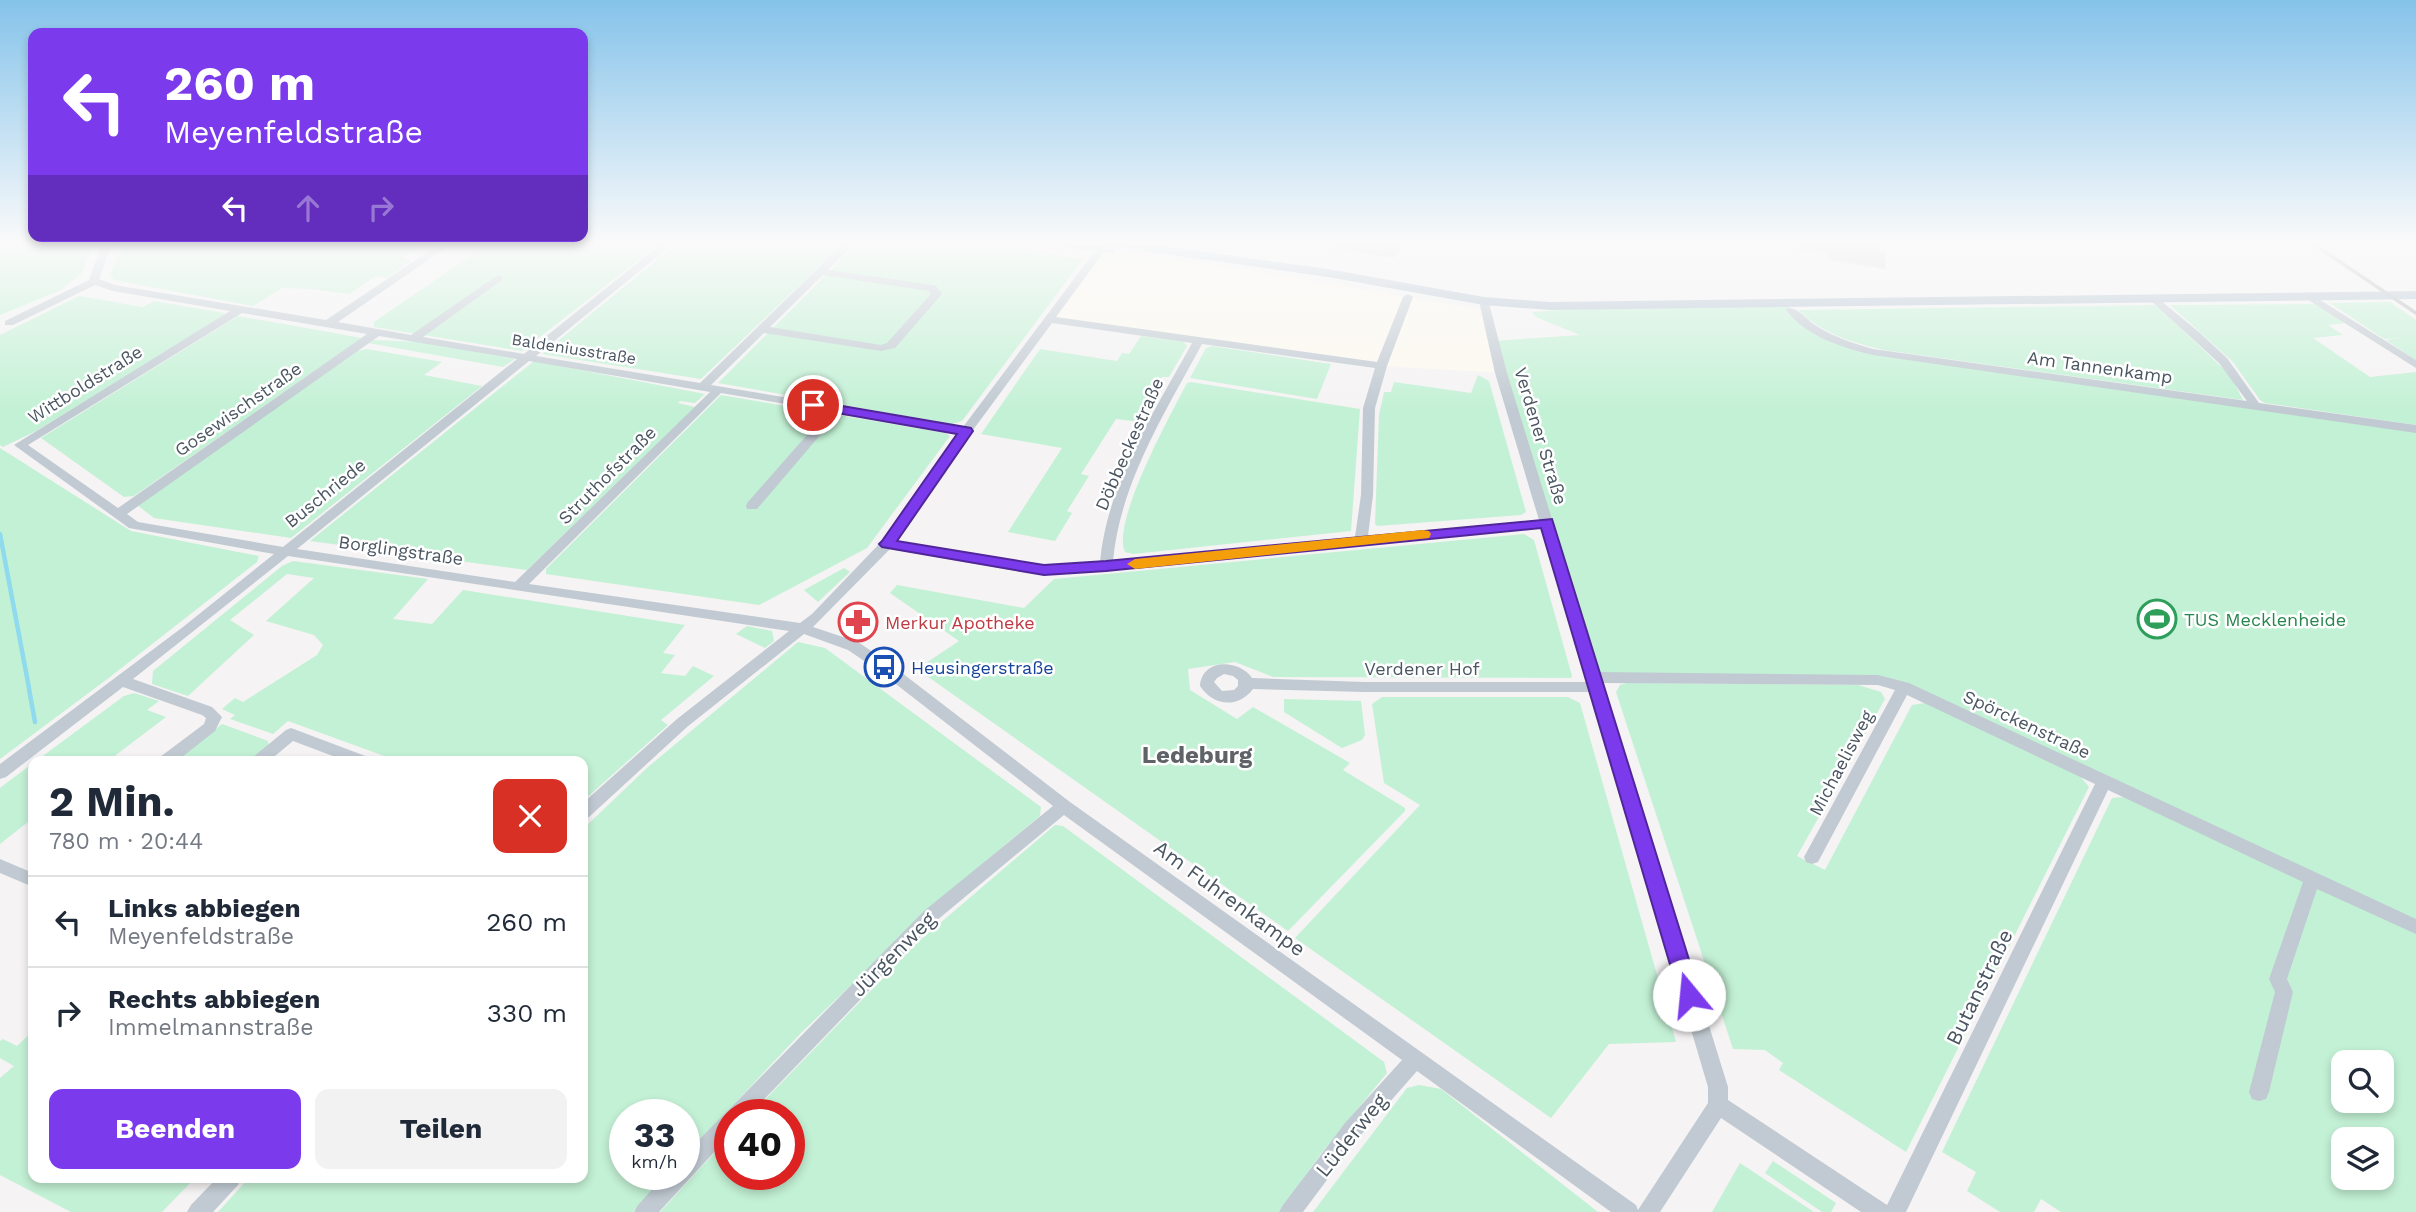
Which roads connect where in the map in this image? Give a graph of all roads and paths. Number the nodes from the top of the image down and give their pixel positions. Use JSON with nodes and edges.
{"nodes":[{"id":1,"x":60,"y":298,"type":"edge"},
{"id":2,"x":168,"y":298,"type":"edge"},
{"id":3,"x":367,"y":298,"type":"edge"},
{"id":4,"x":471,"y":298,"type":"edge"},
{"id":5,"x":600,"y":298,"type":"edge"},
{"id":6,"x":795,"y":298,"type":"edge"},
{"id":7,"x":934,"y":298,"type":"edge"},
{"id":8,"x":1063,"y":298,"type":"edge"},
{"id":9,"x":1407,"y":298,"type":"edge"},
{"id":10,"x":1421,"y":298,"type":"edge"},
{"id":11,"x":1444,"y":298,"type":"edge"},
{"id":12,"x":2154,"y":298,"type":"junction"},
{"id":13,"x":2188,"y":298,"type":"edge"},
{"id":14,"x":2311,"y":298,"type":"edge"},
{"id":15,"x":1484,"y":305,"type":"junction"},
{"id":16,"x":239,"y":310,"type":"junction"},
{"id":17,"x":1791,"y":310,"type":"dead end"},
{"id":18,"x":1049,"y":319,"type":"junction"},
{"id":19,"x":9,"y":323,"type":"dead end"},
{"id":20,"x":328,"y":324,"type":"junction"},
{"id":21,"x":761,"y":330,"type":"junction"},
{"id":22,"x":377,"y":332,"type":"junction"},
{"id":23,"x":414,"y":338,"type":"junction"},
{"id":24,"x":1199,"y":340,"type":"junction"},
{"id":25,"x":526,"y":357,"type":"junction"},
{"id":26,"x":2416,"y":365,"type":"edge"},
{"id":27,"x":1381,"y":366,"type":"junction"},
{"id":28,"x":703,"y":386,"type":"junction"},
{"id":29,"x":719,"y":389,"type":"junction"},
{"id":30,"x":2255,"y":406,"type":"junction"},
{"id":31,"x":836,"y":410,"type":"junction"},
{"id":32,"x":2416,"y":429,"type":"edge"},
{"id":33,"x":966,"y":431,"type":"junction"},
{"id":34,"x":20,"y":445,"type":"joint"},
{"id":35,"x":752,"y":506,"type":"dead end"},
{"id":36,"x":118,"y":514,"type":"junction"},
{"id":37,"x":1547,"y":523,"type":"junction"},
{"id":38,"x":1361,"y":540,"type":"junction"},
{"id":39,"x":887,"y":544,"type":"junction"},
{"id":40,"x":282,"y":552,"type":"junction"},
{"id":41,"x":1106,"y":566,"type":"junction"},
{"id":42,"x":519,"y":586,"type":"junction"},
{"id":43,"x":801,"y":628,"type":"junction"},
{"id":44,"x":122,"y":681,"type":"junction"},
{"id":45,"x":1596,"y":682,"type":"junction"},
{"id":46,"x":1247,"y":683,"type":"dead end"},
{"id":47,"x":1904,"y":687,"type":"junction"},
{"id":48,"x":172,"y":756,"type":"edge"},
{"id":49,"x":264,"y":756,"type":"edge"},
{"id":50,"x":349,"y":756,"type":"edge"},
{"id":51,"x":0,"y":773,"type":"edge"},
{"id":52,"x":2105,"y":782,"type":"junction"},
{"id":53,"x":1064,"y":806,"type":"junction"},
{"id":54,"x":588,"y":808,"type":"edge"},
{"id":55,"x":1812,"y":857,"type":"dead end"},
{"id":56,"x":0,"y":866,"type":"edge"},
{"id":57,"x":28,"y":873,"type":"edge"},
{"id":58,"x":2312,"y":879,"type":"junction"},
{"id":59,"x":2416,"y":927,"type":"edge"},
{"id":60,"x":1415,"y":1059,"type":"junction"},
{"id":61,"x":2259,"y":1092,"type":"dead end"},
{"id":62,"x":751,"y":1099,"type":"edge"},
{"id":63,"x":1718,"y":1105,"type":"junction"},
{"id":64,"x":714,"y":1137,"type":"edge"},
{"id":65,"x":700,"y":1153,"type":"edge"},
{"id":66,"x":225,"y":1183,"type":"edge"},
{"id":67,"x":665,"y":1190,"type":"edge"},
{"id":68,"x":198,"y":1212,"type":"edge"},
{"id":69,"x":645,"y":1212,"type":"edge"},
{"id":70,"x":1290,"y":1212,"type":"edge"},
{"id":71,"x":1629,"y":1212,"type":"edge"},
{"id":72,"x":1648,"y":1212,"type":"edge"},
{"id":73,"x":1880,"y":1212,"type":"edge"},
{"id":74,"x":1895,"y":1212,"type":"edge"}],
"edges":[{"from":1,"to":19,"type":"street"},
{"from":2,"to":16,"type":"street","name":"Baldeniusstraße"},
{"from":3,"to":20,"type":"street"},
{"from":4,"to":23,"type":"street"},
{"from":5,"to":25,"type":"street","name":"Buschriede"},
{"from":6,"to":21,"type":"street"},
{"from":7,"to":21,"type":"street"},
{"from":8,"to":18,"type":"street"},
{"from":9,"to":27,"type":"street"},
{"from":10,"to":15,"type":"main road"},
{"from":11,"to":15,"type":"main road"},
{"from":12,"to":13,"type":"main road"},
{"from":12,"to":15,"type":"main road"},
{"from":12,"to":30,"type":"street"},
{"from":14,"to":26,"type":"street"},
{"from":15,"to":37,"type":"street","name":"Verdener Straße"},
{"from":16,"to":20,"type":"street","name":"Baldeniusstraße"},
{"from":16,"to":34,"type":"street","name":"Wittboldstraße"},
{"from":17,"to":30,"type":"street","name":"Am Tannenkamp"},
{"from":18,"to":24,"type":"street"},
{"from":18,"to":33,"type":"street"},
{"from":20,"to":22,"type":"street","name":"Baldeniusstraße"},
{"from":21,"to":28,"type":"street"},
{"from":22,"to":23,"type":"street","name":"Baldeniusstraße"},
{"from":22,"to":36,"type":"street","name":"Gosewischstraße"},
{"from":23,"to":25,"type":"street","name":"Baldeniusstraße"},
{"from":24,"to":27,"type":"street"},
{"from":24,"to":41,"type":"street","name":"Döbbeckestraße"},
{"from":25,"to":28,"type":"street","name":"Baldeniusstraße"},
{"from":25,"to":40,"type":"street","name":"Buschriede"},
{"from":27,"to":38,"type":"street"},
{"from":28,"to":29,"type":"street","name":"Baldeniusstraße"},
{"from":29,"to":31,"type":"street","name":"Baldeniusstraße"},
{"from":29,"to":42,"type":"street","name":"Struthofstraße"},
{"from":30,"to":32,"type":"street","name":"Am Tannenkamp"},
{"from":31,"to":33,"type":"street","name":"Baldeniusstraße"},
{"from":31,"to":35,"type":"street"},
{"from":33,"to":39,"type":"street"},
{"from":34,"to":36,"type":"street","name":"Borglingstraße"},
{"from":36,"to":40,"type":"street","name":"Borglingstraße"},
{"from":37,"to":38,"type":"street"},
{"from":37,"to":45,"type":"street","name":"Verdener Straße"},
{"from":38,"to":41,"type":"street"},
{"from":39,"to":41,"type":"street"},
{"from":39,"to":43,"type":"street"},
{"from":40,"to":42,"type":"street","name":"Borglingstraße"},
{"from":40,"to":44,"type":"street","name":"Buschriede"},
{"from":42,"to":43,"type":"street","name":"Borglingstraße"},
{"from":43,"to":53,"type":"street","name":"Am Fuhrenkampe"},
{"from":43,"to":54,"type":"street"},
{"from":44,"to":48,"type":"street"},
{"from":44,"to":51,"type":"street","name":"Buschriede"},
{"from":45,"to":46,"type":"street","name":"Verdener Hof"},
{"from":45,"to":47,"type":"street","name":"Spörckenstraße"},
{"from":45,"to":63,"type":"street","name":"Verdener Straße"},
{"from":47,"to":52,"type":"street","name":"Spörckenstraße"},
{"from":47,"to":55,"type":"street","name":"Michaelisweg"},
{"from":49,"to":50,"type":"street"},
{"from":52,"to":58,"type":"street","name":"Spörckenstraße"},
{"from":52,"to":74,"type":"street","name":"Butanstraße"},
{"from":53,"to":60,"type":"street","name":"Am Fuhrenkampe"},
{"from":53,"to":62,"type":"street","name":"Jürgenweg"},
{"from":56,"to":57,"type":"street"},
{"from":58,"to":59,"type":"street","name":"Spörckenstraße"},
{"from":58,"to":61,"type":"street"},
{"from":60,"to":70,"type":"street","name":"Lüderweg"},
{"from":60,"to":71,"type":"street","name":"Am Fuhrenkampe"},
{"from":63,"to":72,"type":"street"},
{"from":63,"to":73,"type":"street"},
{"from":64,"to":65,"type":"street"},
{"from":66,"to":68,"type":"street"},
{"from":67,"to":69,"type":"street"}]}
